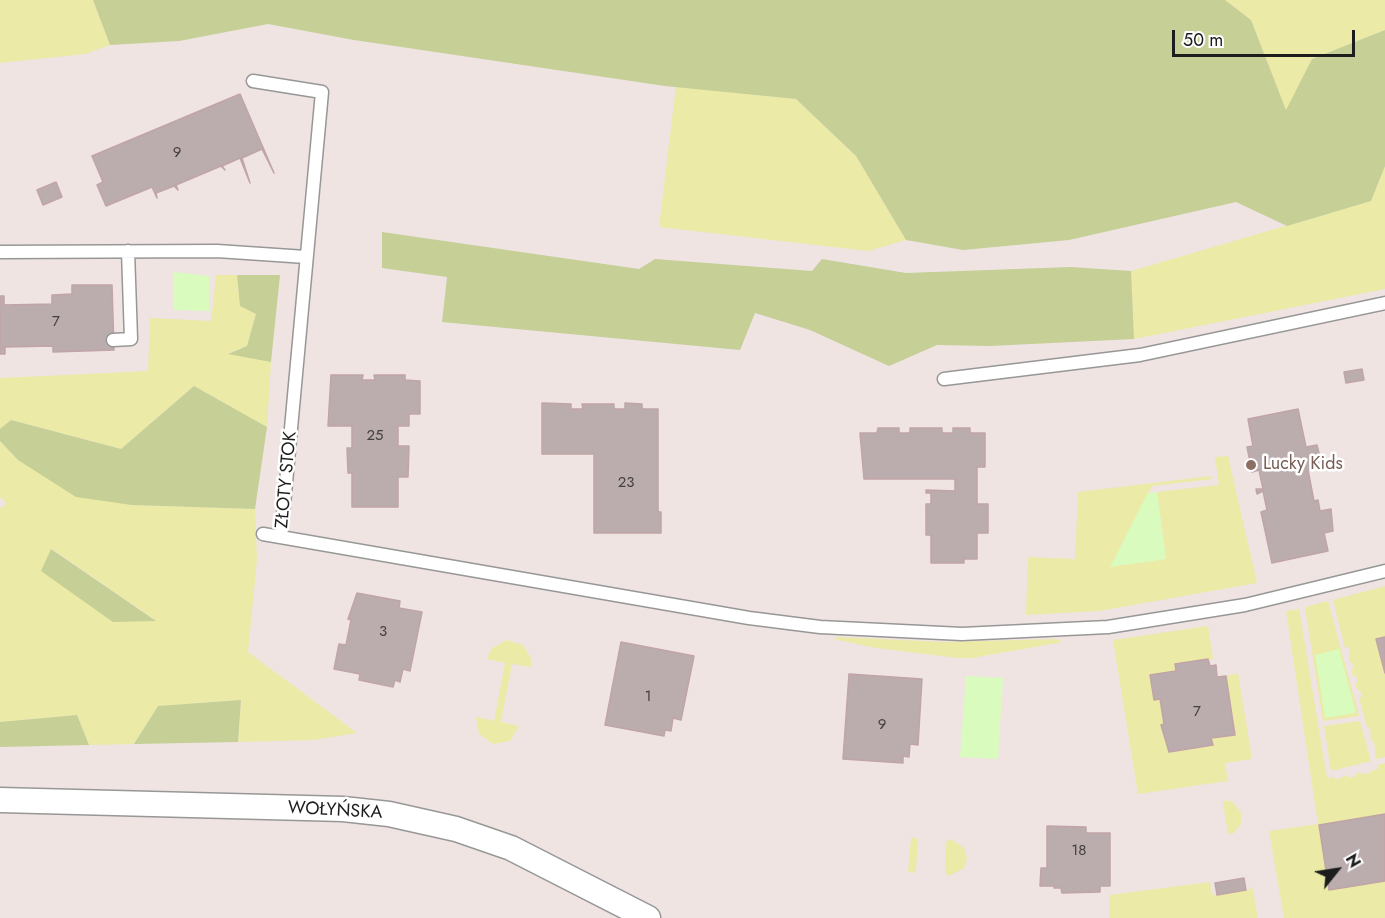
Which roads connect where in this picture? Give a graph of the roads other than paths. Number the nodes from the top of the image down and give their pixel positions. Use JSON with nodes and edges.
{"nodes":[{"id":1,"x":253,"y":81,"type":"dead end"},
{"id":2,"x":128,"y":251,"type":"junction"},
{"id":3,"x":0,"y":252,"type":"edge"},
{"id":4,"x":306,"y":257,"type":"junction"},
{"id":5,"x":1385,"y":303,"type":"edge"},
{"id":6,"x":113,"y":340,"type":"dead end"},
{"id":7,"x":944,"y":379,"type":"dead end"},
{"id":8,"x":263,"y":534,"type":"dead end"},
{"id":9,"x":281,"y":537,"type":"junction"},
{"id":10,"x":1385,"y":571,"type":"edge"},
{"id":11,"x":0,"y":800,"type":"edge"},
{"id":12,"x":648,"y":918,"type":"edge"}],
"edges":[{"from":1,"to":4,"type":"lane","name":"ZŁOTY STOK"},
{"from":2,"to":3,"type":"lane"},
{"from":2,"to":4,"type":"lane"},
{"from":2,"to":6,"type":"lane"},
{"from":4,"to":9,"type":"lane","name":"ZŁOTY STOK"},
{"from":5,"to":7,"type":"lane"},
{"from":8,"to":9,"type":"lane"},
{"from":9,"to":10,"type":"lane","name":"ZŁOTY STOK"},
{"from":11,"to":12,"type":"street","name":"WOŁYŃSKA"}]}
